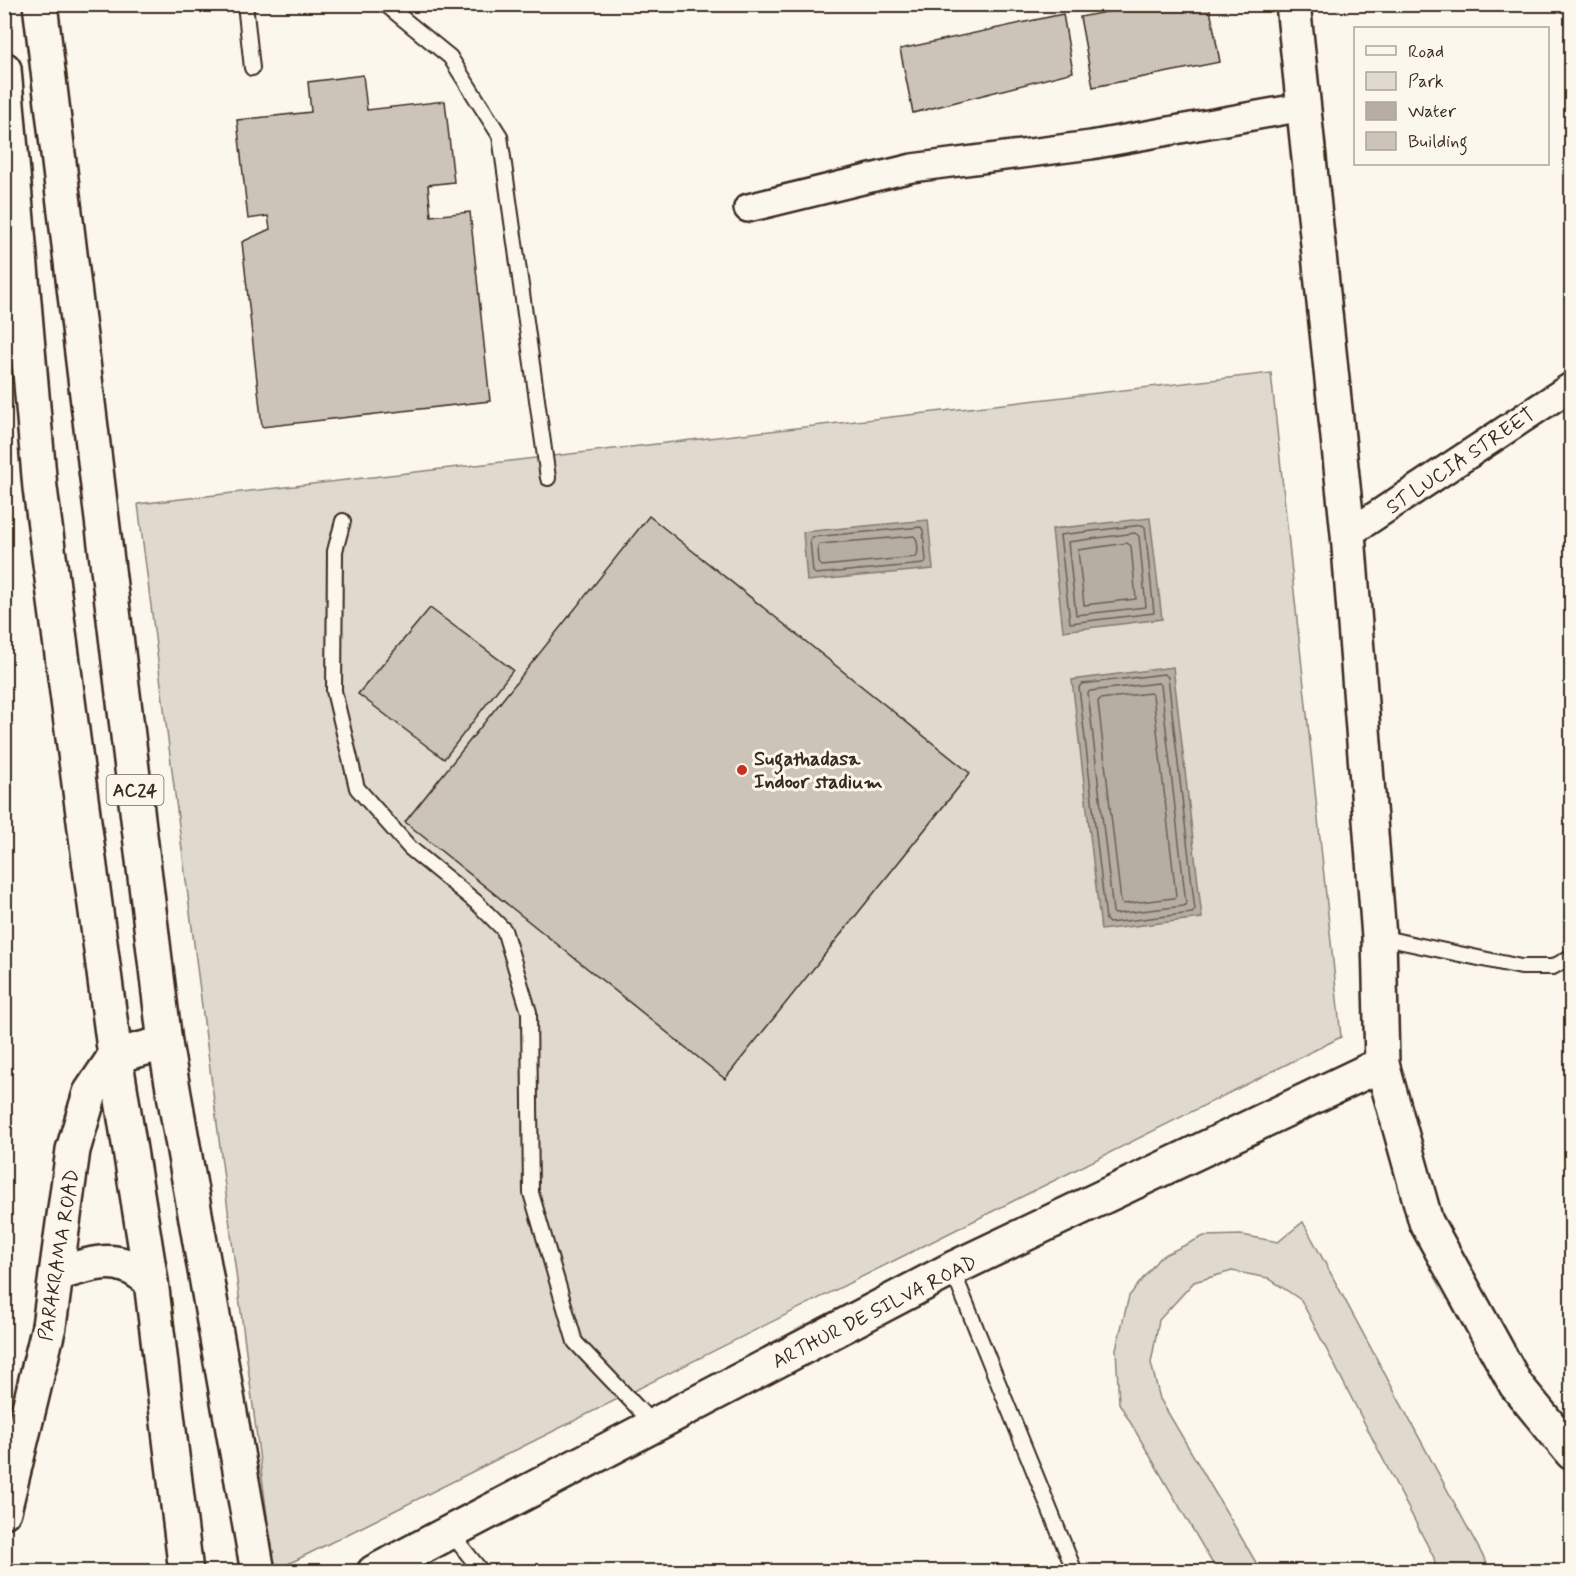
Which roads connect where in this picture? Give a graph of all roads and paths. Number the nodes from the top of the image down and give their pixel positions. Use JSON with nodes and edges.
{"nodes":[{"id":1,"x":40,"y":4,"type":"edge"},
{"id":2,"x":245,"y":4,"type":"edge"},
{"id":3,"x":385,"y":4,"type":"edge"},
{"id":4,"x":1293,"y":4,"type":"edge"},
{"id":5,"x":252,"y":68,"type":"dead end"},
{"id":6,"x":4,"y":69,"type":"edge"},
{"id":7,"x":1304,"y":107,"type":"junction"},
{"id":8,"x":748,"y":208,"type":"dead end"},
{"id":9,"x":1572,"y":386,"type":"edge"},
{"id":10,"x":548,"y":478,"type":"dead end"},
{"id":11,"x":343,"y":521,"type":"dead end"},
{"id":12,"x":1348,"y":534,"type":"junction"},
{"id":13,"x":1379,"y":937,"type":"junction"},
{"id":14,"x":1572,"y":956,"type":"edge"},
{"id":15,"x":165,"y":1043,"type":"junction"},
{"id":16,"x":115,"y":1056,"type":"junction"},
{"id":17,"x":1382,"y":1064,"type":"junction"},
{"id":18,"x":952,"y":1269,"type":"junction"},
{"id":19,"x":57,"y":1274,"type":"junction"},
{"id":20,"x":151,"y":1281,"type":"junction"},
{"id":21,"x":654,"y":1425,"type":"junction"},
{"id":22,"x":1572,"y":1453,"type":"edge"},
{"id":23,"x":4,"y":1511,"type":"edge"},
{"id":24,"x":450,"y":1532,"type":"junction"},
{"id":25,"x":186,"y":1572,"type":"edge"},
{"id":26,"x":258,"y":1572,"type":"edge"},
{"id":27,"x":374,"y":1572,"type":"edge"},
{"id":28,"x":482,"y":1572,"type":"edge"},
{"id":29,"x":1075,"y":1572,"type":"edge"}],
"edges":[{"from":1,"to":15,"type":"main road","number":"AC24"},
{"from":2,"to":5,"type":"lane"},
{"from":3,"to":10,"type":"lane"},
{"from":4,"to":7,"type":"main road"},
{"from":6,"to":16,"type":"main road","number":"AC24"},
{"from":7,"to":8,"type":"street"},
{"from":7,"to":12,"type":"main road"},
{"from":9,"to":12,"type":"street","name":"ST LUCIA STREET"},
{"from":11,"to":21,"type":"lane"},
{"from":12,"to":13,"type":"main road"},
{"from":13,"to":14,"type":"lane"},
{"from":13,"to":17,"type":"main road"},
{"from":15,"to":16,"type":"main road"},
{"from":15,"to":26,"type":"main road","number":"AC24"},
{"from":16,"to":19,"type":"main road","name":"PARAKRAMA ROAD"},
{"from":16,"to":20,"type":"main road","number":"AC24"},
{"from":17,"to":18,"type":"main road","name":"ARTHUR DE SILVA ROAD"},
{"from":17,"to":22,"type":"main road"},
{"from":18,"to":21,"type":"main road","name":"ARTHUR DE SILVA ROAD"},
{"from":18,"to":29,"type":"lane"},
{"from":19,"to":20,"type":"main road"},
{"from":19,"to":23,"type":"main road","name":"PARAKRAMA ROAD"},
{"from":20,"to":25,"type":"main road","number":"AC24"},
{"from":21,"to":24,"type":"main road","name":"ARTHUR DE SILVA ROAD"},
{"from":24,"to":27,"type":"main road","name":"ARTHUR DE SILVA ROAD"},
{"from":24,"to":28,"type":"lane"}]}
